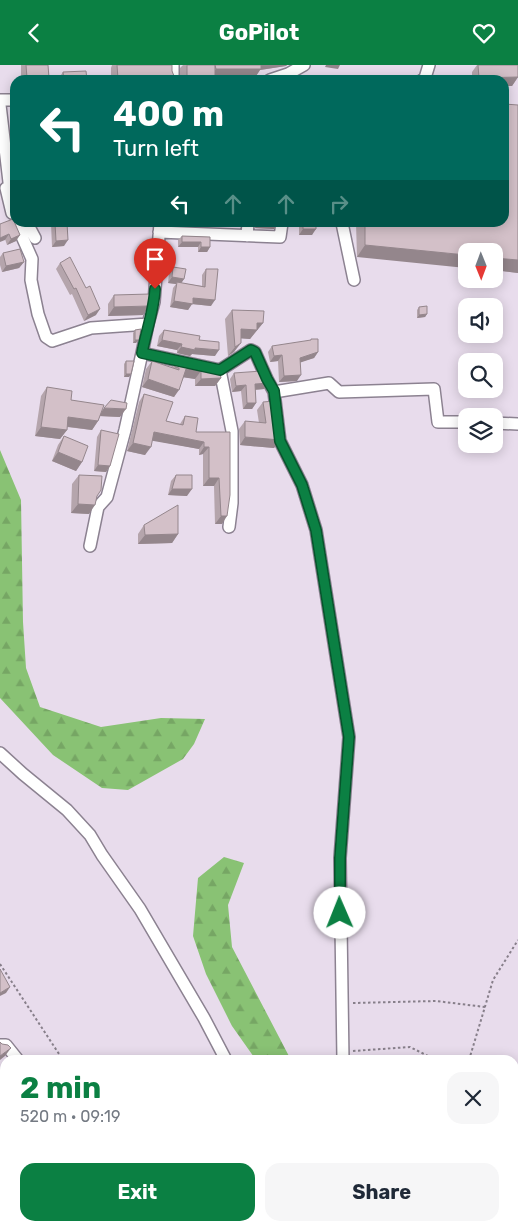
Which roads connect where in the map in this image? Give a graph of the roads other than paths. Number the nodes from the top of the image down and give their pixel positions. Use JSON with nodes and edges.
{"nodes":[{"id":1,"x":304,"y":65,"type":"edge"},
{"id":2,"x":285,"y":75,"type":"edge"},
{"id":3,"x":0,"y":105,"type":"edge"},
{"id":4,"x":9,"y":182,"type":"joint"},
{"id":5,"x":10,"y":204,"type":"edge"},
{"id":6,"x":18,"y":227,"type":"edge"},
{"id":7,"x":29,"y":227,"type":"edge"},
{"id":8,"x":160,"y":227,"type":"edge"},
{"id":9,"x":248,"y":227,"type":"edge"},
{"id":10,"x":281,"y":227,"type":"edge"},
{"id":11,"x":343,"y":227,"type":"edge"},
{"id":12,"x":247,"y":236,"type":"junction"},
{"id":13,"x":34,"y":238,"type":"dead end"},
{"id":14,"x":354,"y":280,"type":"dead end"},
{"id":15,"x":148,"y":324,"type":"junction"},
{"id":16,"x":142,"y":353,"type":"junction"},
{"id":17,"x":220,"y":370,"type":"junction"},
{"id":18,"x":274,"y":391,"type":"junction"},
{"id":19,"x":458,"y":422,"type":"edge"},
{"id":20,"x":503,"y":423,"type":"edge"},
{"id":21,"x":518,"y":424,"type":"edge"},
{"id":22,"x":230,"y":527,"type":"dead end"},
{"id":23,"x":90,"y":546,"type":"dead end"},
{"id":24,"x":0,"y":753,"type":"edge"},
{"id":25,"x":0,"y":1045,"type":"edge"},
{"id":26,"x":14,"y":1055,"type":"edge"},
{"id":27,"x":223,"y":1055,"type":"edge"},
{"id":28,"x":343,"y":1055,"type":"edge"}],
"edges":[{"from":1,"to":2,"type":"street"},
{"from":3,"to":4,"type":"street"},
{"from":4,"to":5,"type":"street"},
{"from":6,"to":15,"type":"street"},
{"from":7,"to":13,"type":"street"},
{"from":8,"to":12,"type":"street"},
{"from":8,"to":15,"type":"street"},
{"from":9,"to":12,"type":"street"},
{"from":10,"to":12,"type":"street"},
{"from":11,"to":14,"type":"street"},
{"from":15,"to":16,"type":"street"},
{"from":16,"to":17,"type":"street"},
{"from":16,"to":23,"type":"street"},
{"from":17,"to":18,"type":"street"},
{"from":17,"to":22,"type":"street"},
{"from":18,"to":19,"type":"street"},
{"from":18,"to":28,"type":"street"},
{"from":20,"to":21,"type":"street"},
{"from":24,"to":27,"type":"street"},
{"from":25,"to":26,"type":"street"}]}
